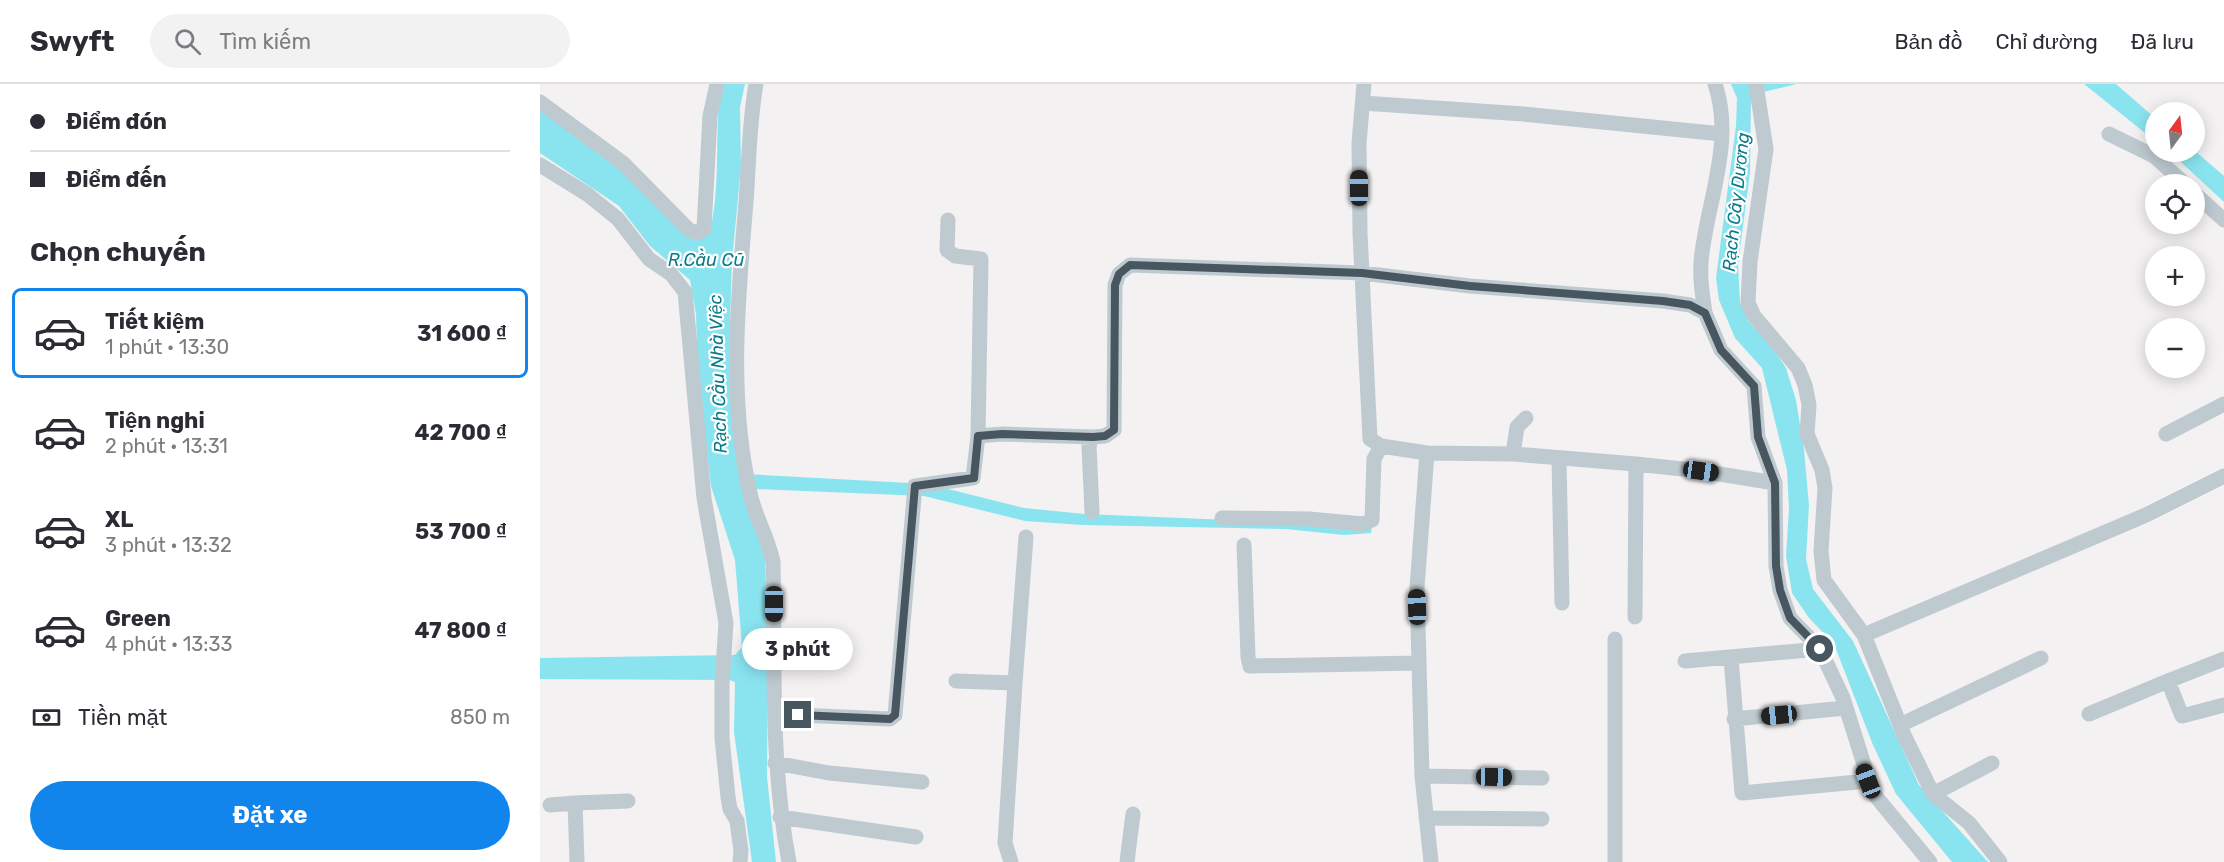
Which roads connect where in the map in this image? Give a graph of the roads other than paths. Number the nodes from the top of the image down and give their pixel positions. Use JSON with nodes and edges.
{"nodes":[{"id":1,"x":717,"y":84,"type":"edge"},
{"id":2,"x":756,"y":84,"type":"edge"},
{"id":3,"x":1364,"y":84,"type":"edge"},
{"id":4,"x":1714,"y":84,"type":"edge"},
{"id":5,"x":1758,"y":89,"type":"edge"},
{"id":6,"x":540,"y":102,"type":"edge"},
{"id":7,"x":1363,"y":103,"type":"junction"},
{"id":8,"x":1722,"y":134,"type":"junction"},
{"id":9,"x":2109,"y":134,"type":"dead end"},
{"id":10,"x":540,"y":165,"type":"edge"},
{"id":11,"x":2174,"y":174,"type":"edge"},
{"id":12,"x":2205,"y":203,"type":"edge"},
{"id":13,"x":948,"y":220,"type":"dead end"},
{"id":14,"x":2224,"y":220,"type":"edge"},
{"id":15,"x":1362,"y":273,"type":"junction"},
{"id":16,"x":1705,"y":313,"type":"junction"},
{"id":17,"x":2224,"y":404,"type":"edge"},
{"id":18,"x":1526,"y":418,"type":"dead end"},
{"id":19,"x":2166,"y":434,"type":"dead end"},
{"id":20,"x":978,"y":436,"type":"junction"},
{"id":21,"x":1093,"y":437,"type":"junction"},
{"id":22,"x":1381,"y":446,"type":"junction"},
{"id":23,"x":1427,"y":453,"type":"junction"},
{"id":24,"x":1513,"y":454,"type":"junction"},
{"id":25,"x":1559,"y":460,"type":"junction"},
{"id":26,"x":1636,"y":464,"type":"junction"},
{"id":27,"x":2224,"y":476,"type":"edge"},
{"id":28,"x":1775,"y":483,"type":"junction"},
{"id":29,"x":1092,"y":512,"type":"dead end"},
{"id":30,"x":1222,"y":518,"type":"dead end"},
{"id":31,"x":1026,"y":537,"type":"dead end"},
{"id":32,"x":1244,"y":545,"type":"dead end"},
{"id":33,"x":1562,"y":603,"type":"dead end"},
{"id":34,"x":1635,"y":617,"type":"dead end"},
{"id":35,"x":1864,"y":635,"type":"junction"},
{"id":36,"x":1615,"y":639,"type":"dead end"},
{"id":37,"x":1820,"y":649,"type":"junction"},
{"id":38,"x":1731,"y":658,"type":"junction"},
{"id":39,"x":2041,"y":658,"type":"dead end"},
{"id":40,"x":2224,"y":659,"type":"edge"},
{"id":41,"x":1685,"y":661,"type":"dead end"},
{"id":42,"x":1419,"y":663,"type":"junction"},
{"id":43,"x":956,"y":681,"type":"dead end"},
{"id":44,"x":2168,"y":681,"type":"junction"},
{"id":45,"x":1015,"y":683,"type":"junction"},
{"id":46,"x":2224,"y":705,"type":"edge"},
{"id":47,"x":1845,"y":708,"type":"junction"},
{"id":48,"x":775,"y":714,"type":"junction"},
{"id":49,"x":2089,"y":714,"type":"dead end"},
{"id":50,"x":1734,"y":719,"type":"junction"},
{"id":51,"x":1900,"y":725,"type":"junction"},
{"id":52,"x":775,"y":763,"type":"junction"},
{"id":53,"x":1992,"y":763,"type":"dead end"},
{"id":54,"x":1422,"y":776,"type":"junction"},
{"id":55,"x":1542,"y":778,"type":"dead end"},
{"id":56,"x":1868,"y":781,"type":"junction"},
{"id":57,"x":922,"y":782,"type":"dead end"},
{"id":58,"x":1933,"y":794,"type":"junction"},
{"id":59,"x":628,"y":801,"type":"dead end"},
{"id":60,"x":575,"y":803,"type":"junction"},
{"id":61,"x":550,"y":805,"type":"dead end"},
{"id":62,"x":1133,"y":814,"type":"dead end"},
{"id":63,"x":780,"y":817,"type":"junction"},
{"id":64,"x":1426,"y":818,"type":"junction"},
{"id":65,"x":1542,"y":819,"type":"dead end"},
{"id":66,"x":916,"y":837,"type":"dead end"},
{"id":67,"x":577,"y":862,"type":"edge"},
{"id":68,"x":740,"y":862,"type":"edge"},
{"id":69,"x":789,"y":862,"type":"edge"},
{"id":70,"x":1011,"y":862,"type":"edge"},
{"id":71,"x":1127,"y":862,"type":"edge"},
{"id":72,"x":1431,"y":862,"type":"edge"},
{"id":73,"x":1615,"y":862,"type":"edge"},
{"id":74,"x":1930,"y":862,"type":"edge"},
{"id":75,"x":2000,"y":862,"type":"edge"}],
"edges":[{"from":1,"to":6,"type":"street"},
{"from":2,"to":48,"type":"street"},
{"from":3,"to":7,"type":"street"},
{"from":4,"to":8,"type":"street"},
{"from":5,"to":35,"type":"street"},
{"from":7,"to":8,"type":"street"},
{"from":7,"to":15,"type":"street"},
{"from":8,"to":16,"type":"street"},
{"from":9,"to":11,"type":"street"},
{"from":10,"to":68,"type":"street"},
{"from":12,"to":14,"type":"street"},
{"from":13,"to":20,"type":"street"},
{"from":15,"to":16,"type":"street"},
{"from":15,"to":21,"type":"street"},
{"from":15,"to":22,"type":"street"},
{"from":16,"to":28,"type":"street"},
{"from":17,"to":19,"type":"street"},
{"from":18,"to":24,"type":"street"},
{"from":20,"to":21,"type":"street"},
{"from":20,"to":48,"type":"street"},
{"from":21,"to":29,"type":"street"},
{"from":22,"to":23,"type":"street"},
{"from":22,"to":30,"type":"street"},
{"from":23,"to":24,"type":"street"},
{"from":23,"to":42,"type":"street"},
{"from":24,"to":25,"type":"street"},
{"from":25,"to":26,"type":"street"},
{"from":25,"to":33,"type":"street"},
{"from":26,"to":28,"type":"street"},
{"from":26,"to":34,"type":"street"},
{"from":27,"to":35,"type":"street"},
{"from":28,"to":37,"type":"street"},
{"from":31,"to":45,"type":"street"},
{"from":32,"to":42,"type":"street"},
{"from":35,"to":51,"type":"street"},
{"from":36,"to":73,"type":"street"},
{"from":37,"to":38,"type":"street"},
{"from":37,"to":47,"type":"street"},
{"from":38,"to":41,"type":"street"},
{"from":38,"to":50,"type":"street"},
{"from":39,"to":51,"type":"street"},
{"from":40,"to":44,"type":"street"},
{"from":42,"to":54,"type":"street"},
{"from":43,"to":45,"type":"street"},
{"from":44,"to":46,"type":"street"},
{"from":44,"to":49,"type":"street"},
{"from":45,"to":70,"type":"street"},
{"from":47,"to":50,"type":"street"},
{"from":47,"to":56,"type":"street"},
{"from":48,"to":52,"type":"street"},
{"from":50,"to":56,"type":"street"},
{"from":51,"to":58,"type":"street"},
{"from":52,"to":57,"type":"street"},
{"from":52,"to":63,"type":"street"},
{"from":53,"to":58,"type":"street"},
{"from":54,"to":55,"type":"street"},
{"from":54,"to":64,"type":"street"},
{"from":56,"to":74,"type":"street"},
{"from":58,"to":75,"type":"street"},
{"from":59,"to":60,"type":"street"},
{"from":60,"to":61,"type":"street"},
{"from":60,"to":67,"type":"street"},
{"from":62,"to":71,"type":"street"},
{"from":63,"to":66,"type":"street"},
{"from":63,"to":69,"type":"street"},
{"from":64,"to":65,"type":"street"},
{"from":64,"to":72,"type":"street"}]}
